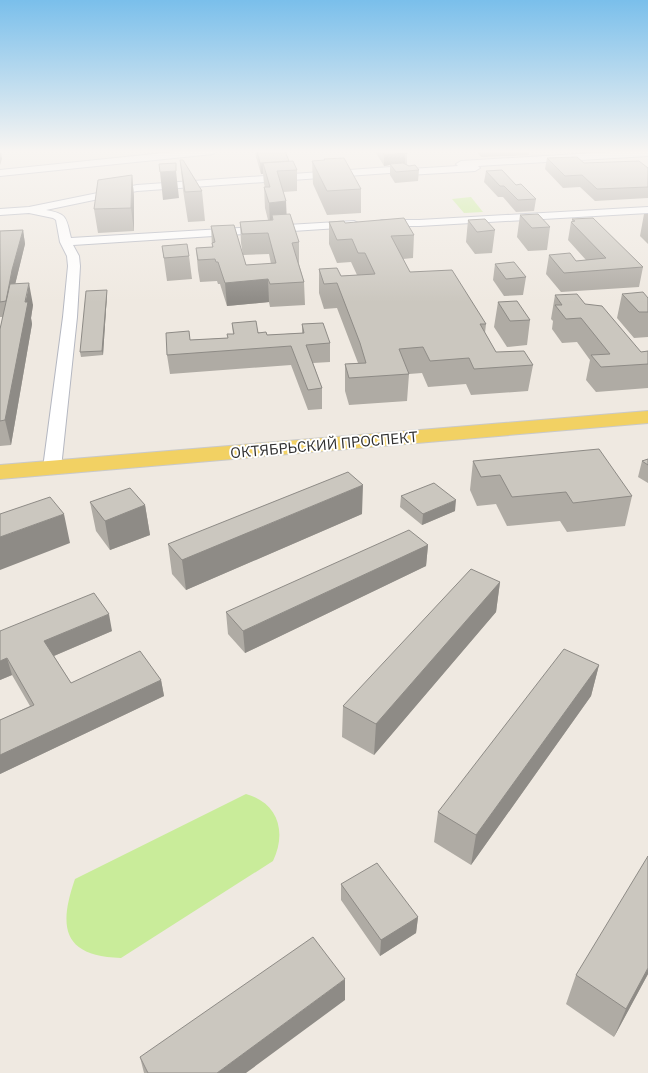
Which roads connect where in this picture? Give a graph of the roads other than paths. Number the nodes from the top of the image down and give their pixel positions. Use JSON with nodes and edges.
{"nodes":[{"id":1,"x":73,"y":201,"type":"edge"},
{"id":2,"x":29,"y":210,"type":"junction"},
{"id":3,"x":648,"y":210,"type":"edge"},
{"id":4,"x":0,"y":212,"type":"edge"},
{"id":5,"x":66,"y":242,"type":"junction"},
{"id":6,"x":648,"y":407,"type":"edge"},
{"id":7,"x":648,"y":417,"type":"edge"},
{"id":8,"x":0,"y":462,"type":"edge"},
{"id":9,"x":53,"y":462,"type":"junction"},
{"id":10,"x":0,"y":472,"type":"edge"}],
"edges":[{"from":1,"to":2,"type":"street"},
{"from":2,"to":4,"type":"street"},
{"from":2,"to":5,"type":"street"},
{"from":3,"to":5,"type":"street"},
{"from":5,"to":9,"type":"street"},
{"from":6,"to":9,"type":"main road","name":"ОКТЯБРЬСКИЙ ПРОСПЕКТ"},
{"from":7,"to":9,"type":"main road","name":"ОКТЯБРЬСКИЙ ПРОСПЕКТ"},
{"from":8,"to":9,"type":"main road","name":"ОКТЯБРЬСКИЙ ПРОСПЕКТ"},
{"from":9,"to":10,"type":"main road","name":"ОКТЯБРЬСКИЙ ПРОСПЕКТ"}]}
